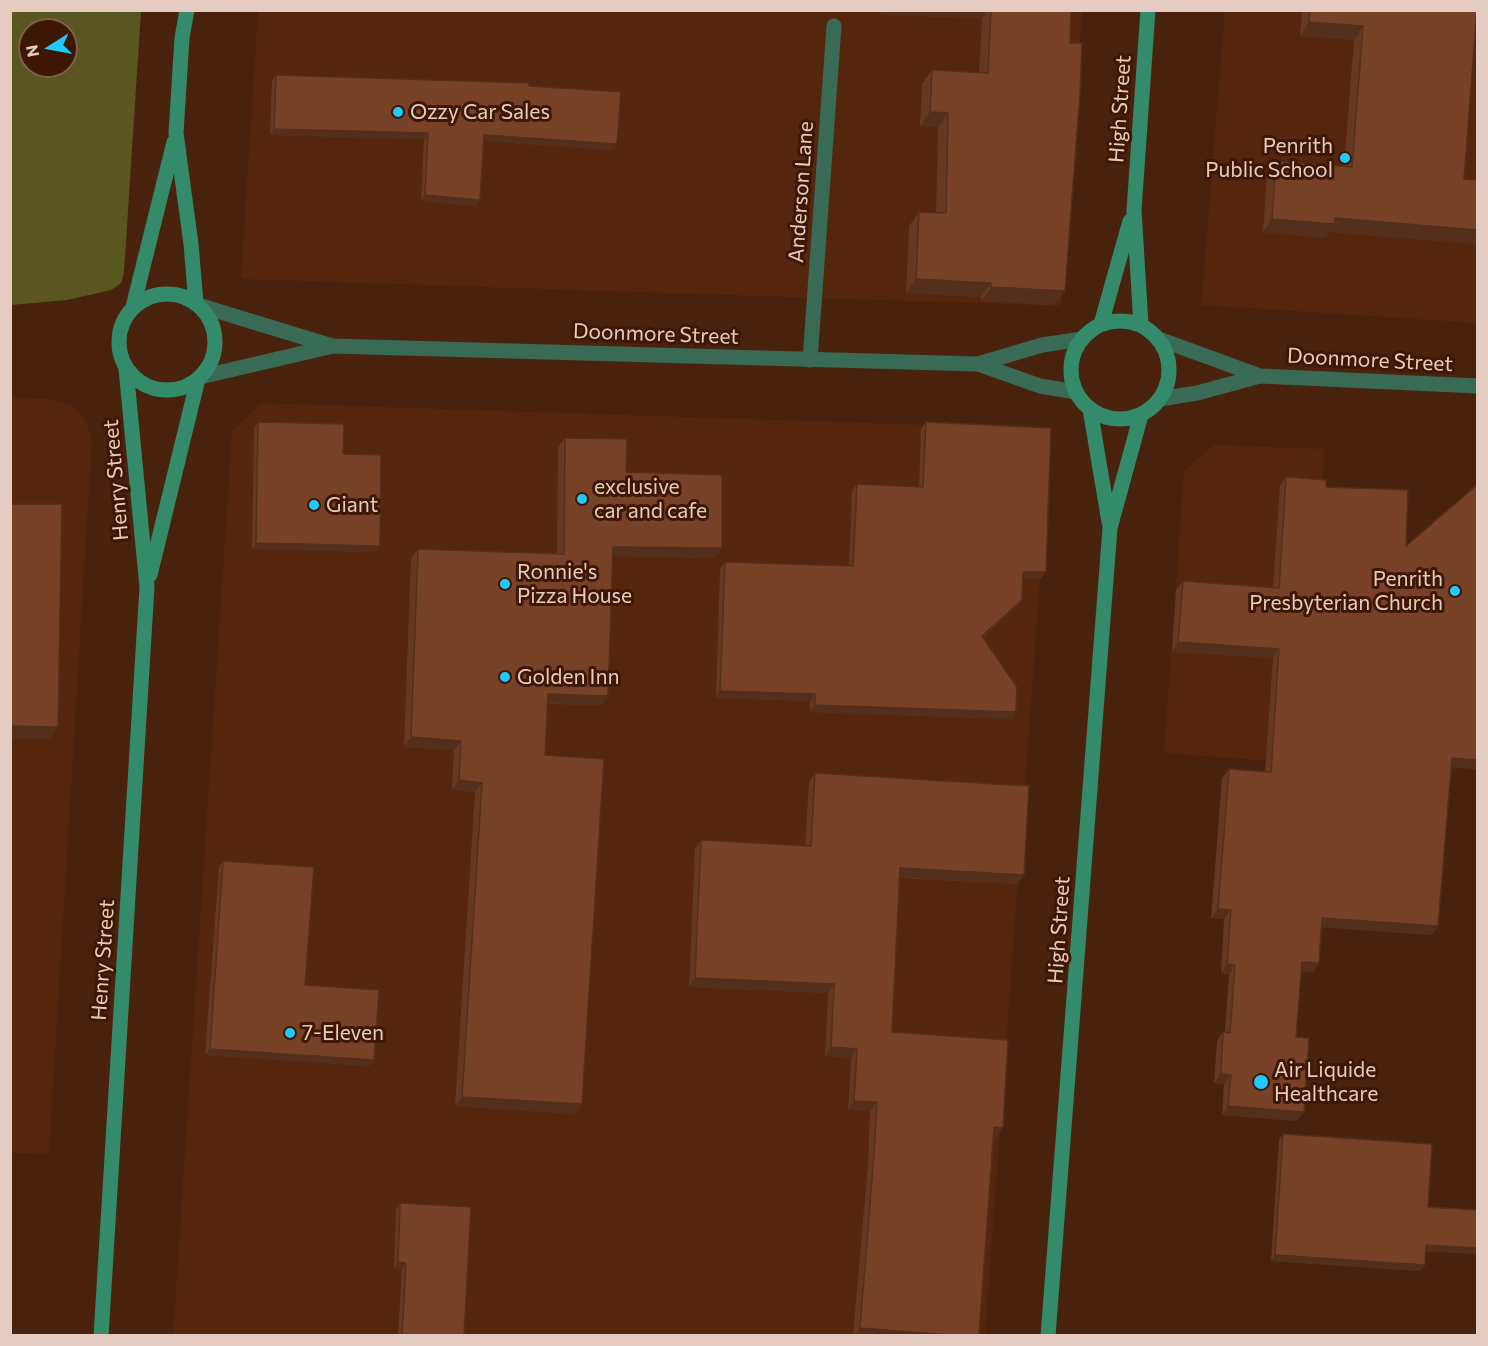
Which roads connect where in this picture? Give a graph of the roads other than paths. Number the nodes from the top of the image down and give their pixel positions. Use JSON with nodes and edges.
{"nodes":[{"id":1,"x":179,"y":10,"type":"edge"},
{"id":2,"x":187,"y":10,"type":"edge"},
{"id":3,"x":1148,"y":10,"type":"edge"},
{"id":4,"x":834,"y":26,"type":"dead end"},
{"id":5,"x":182,"y":38,"type":"junction"},
{"id":6,"x":176,"y":133,"type":"junction"},
{"id":7,"x":1134,"y":210,"type":"junction"},
{"id":8,"x":197,"y":304,"type":"junction"},
{"id":9,"x":133,"y":307,"type":"junction"},
{"id":10,"x":1101,"y":324,"type":"junction"},
{"id":11,"x":1141,"y":325,"type":"junction"},
{"id":12,"x":1082,"y":339,"type":"junction"},
{"id":13,"x":1159,"y":339,"type":"junction"},
{"id":14,"x":332,"y":346,"type":"junction"},
{"id":15,"x":810,"y":360,"type":"junction"},
{"id":16,"x":978,"y":364,"type":"junction"},
{"id":17,"x":126,"y":369,"type":"junction"},
{"id":18,"x":1260,"y":376,"type":"junction"},
{"id":19,"x":199,"y":378,"type":"junction"},
{"id":20,"x":1478,"y":386,"type":"edge"},
{"id":21,"x":1076,"y":392,"type":"junction"},
{"id":22,"x":1160,"y":399,"type":"junction"},
{"id":23,"x":1090,"y":409,"type":"junction"},
{"id":24,"x":1141,"y":415,"type":"junction"},
{"id":25,"x":1110,"y":528,"type":"junction"},
{"id":26,"x":147,"y":587,"type":"junction"},
{"id":27,"x":101,"y":1335,"type":"edge"},
{"id":28,"x":1048,"y":1335,"type":"edge"}],
"edges":[{"from":1,"to":5,"type":"main road"},
{"from":2,"to":5,"type":"main road"},
{"from":3,"to":7,"type":"main road","name":"High Street"},
{"from":4,"to":15,"type":"street","name":"Anderson Lane"},
{"from":5,"to":6,"type":"main road"},
{"from":6,"to":8,"type":"main road"},
{"from":6,"to":9,"type":"main road"},
{"from":7,"to":10,"type":"main road","name":"High Street"},
{"from":7,"to":11,"type":"main road","name":"High Street"},
{"from":8,"to":9,"type":"main road"},
{"from":8,"to":14,"type":"street","name":"Doonmore Street"},
{"from":8,"to":19,"type":"main road"},
{"from":9,"to":17,"type":"main road"},
{"from":10,"to":11,"type":"main road"},
{"from":10,"to":12,"type":"main road"},
{"from":11,"to":13,"type":"main road"},
{"from":12,"to":16,"type":"street","name":"Doonmore Street"},
{"from":12,"to":21,"type":"main road"},
{"from":13,"to":18,"type":"street","name":"Doonmore Street"},
{"from":13,"to":22,"type":"main road"},
{"from":14,"to":15,"type":"street","name":"Doonmore Street"},
{"from":14,"to":19,"type":"street","name":"Doonmore Street"},
{"from":15,"to":16,"type":"street","name":"Doonmore Street"},
{"from":16,"to":21,"type":"street","name":"Doonmore Street"},
{"from":17,"to":19,"type":"main road"},
{"from":17,"to":26,"type":"main road","name":"Henry Street"},
{"from":18,"to":20,"type":"street","name":"Doonmore Street"},
{"from":18,"to":22,"type":"street","name":"Doonmore Street"},
{"from":19,"to":26,"type":"main road","name":"Henry Street"},
{"from":21,"to":23,"type":"main road"},
{"from":22,"to":24,"type":"main road"},
{"from":23,"to":24,"type":"main road"},
{"from":23,"to":25,"type":"main road","name":"High Street"},
{"from":24,"to":25,"type":"main road","name":"High Street"},
{"from":25,"to":28,"type":"main road","name":"High Street"},
{"from":26,"to":27,"type":"main road","name":"Henry Street"}]}
